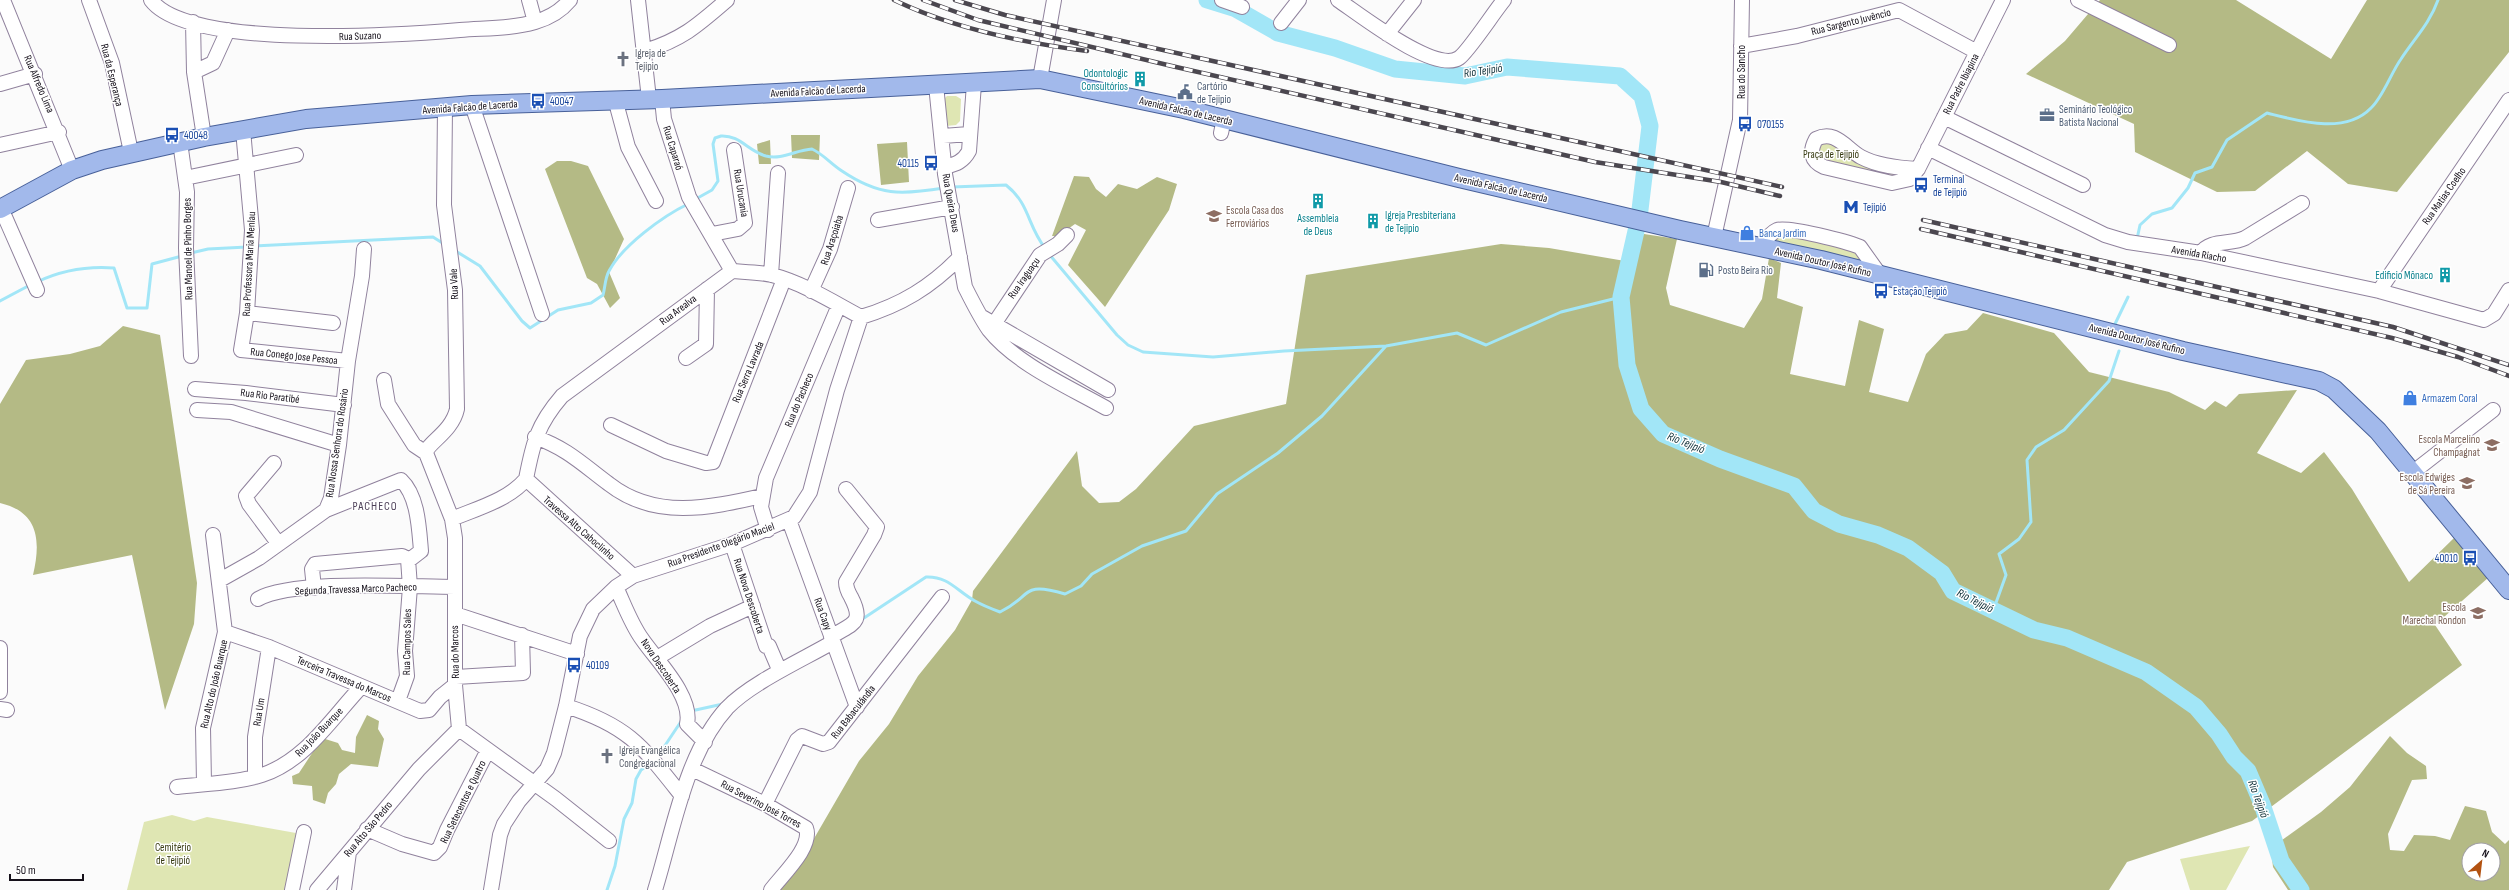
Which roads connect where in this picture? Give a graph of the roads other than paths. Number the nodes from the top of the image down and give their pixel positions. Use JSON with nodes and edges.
{"nodes":[{"id":1,"x":3,"y":0,"type":"edge"},
{"id":2,"x":89,"y":0,"type":"edge"},
{"id":3,"x":151,"y":0,"type":"edge"},
{"id":4,"x":530,"y":0,"type":"edge"},
{"id":5,"x":570,"y":0,"type":"edge"},
{"id":6,"x":638,"y":0,"type":"edge"},
{"id":7,"x":727,"y":0,"type":"edge"},
{"id":8,"x":1054,"y":0,"type":"edge"},
{"id":9,"x":1222,"y":0,"type":"edge"},
{"id":10,"x":1299,"y":0,"type":"edge"},
{"id":11,"x":1338,"y":0,"type":"edge"},
{"id":12,"x":1414,"y":0,"type":"edge"},
{"id":13,"x":1504,"y":0,"type":"edge"},
{"id":14,"x":1742,"y":0,"type":"edge"},
{"id":15,"x":2003,"y":0,"type":"edge"},
{"id":16,"x":2078,"y":0,"type":"edge"},
{"id":17,"x":1902,"y":5,"type":"edge"},
{"id":18,"x":1242,"y":7,"type":"dead end"},
{"id":19,"x":4,"y":14,"type":"edge"},
{"id":20,"x":193,"y":22,"type":"junction"},
{"id":21,"x":535,"y":22,"type":"junction"},
{"id":22,"x":1281,"y":23,"type":"dead end"},
{"id":23,"x":228,"y":30,"type":"junction"},
{"id":24,"x":1387,"y":34,"type":"junction"},
{"id":25,"x":2169,"y":45,"type":"dead end"},
{"id":26,"x":1740,"y":46,"type":"junction"},
{"id":27,"x":645,"y":51,"type":"junction"},
{"id":28,"x":1977,"y":52,"type":"junction"},
{"id":29,"x":194,"y":72,"type":"junction"},
{"id":30,"x":35,"y":74,"type":"junction"},
{"id":31,"x":1040,"y":79,"type":"junction"},
{"id":32,"x":0,"y":84,"type":"edge"},
{"id":33,"x":974,"y":84,"type":"junction"},
{"id":34,"x":936,"y":85,"type":"junction"},
{"id":35,"x":656,"y":99,"type":"junction"},
{"id":36,"x":615,"y":100,"type":"junction"},
{"id":37,"x":2509,"y":100,"type":"edge"},
{"id":38,"x":472,"y":105,"type":"junction"},
{"id":39,"x":445,"y":108,"type":"junction"},
{"id":40,"x":1944,"y":117,"type":"junction"},
{"id":41,"x":243,"y":130,"type":"junction"},
{"id":42,"x":59,"y":132,"type":"junction"},
{"id":43,"x":969,"y":134,"type":"junction"},
{"id":44,"x":943,"y":136,"type":"junction"},
{"id":45,"x":204,"y":137,"type":"junction"},
{"id":46,"x":180,"y":142,"type":"junction"},
{"id":47,"x":0,"y":145,"type":"edge"},
{"id":48,"x":1928,"y":148,"type":"junction"},
{"id":49,"x":734,"y":150,"type":"dead end"},
{"id":50,"x":131,"y":152,"type":"junction"},
{"id":51,"x":296,"y":155,"type":"dead end"},
{"id":52,"x":246,"y":166,"type":"junction"},
{"id":53,"x":1918,"y":169,"type":"junction"},
{"id":54,"x":72,"y":170,"type":"junction"},
{"id":55,"x":945,"y":170,"type":"junction"},
{"id":56,"x":778,"y":173,"type":"dead end"},
{"id":57,"x":185,"y":178,"type":"junction"},
{"id":58,"x":2083,"y":185,"type":"dead end"},
{"id":59,"x":848,"y":188,"type":"dead end"},
{"id":60,"x":950,"y":200,"type":"junction"},
{"id":61,"x":656,"y":201,"type":"dead end"},
{"id":62,"x":2302,"y":203,"type":"dead end"},
{"id":63,"x":0,"y":208,"type":"edge"},
{"id":64,"x":878,"y":220,"type":"dead end"},
{"id":65,"x":1680,"y":230,"type":"joint"},
{"id":66,"x":712,"y":234,"type":"junction"},
{"id":67,"x":1067,"y":235,"type":"dead end"},
{"id":68,"x":1714,"y":237,"type":"junction"},
{"id":69,"x":1759,"y":248,"type":"junction"},
{"id":70,"x":364,"y":249,"type":"dead end"},
{"id":71,"x":2201,"y":253,"type":"junction"},
{"id":72,"x":960,"y":257,"type":"junction"},
{"id":73,"x":732,"y":271,"type":"junction"},
{"id":74,"x":1880,"y":275,"type":"junction"},
{"id":75,"x":778,"y":277,"type":"junction"},
{"id":76,"x":706,"y":289,"type":"junction"},
{"id":77,"x":37,"y":290,"type":"dead end"},
{"id":78,"x":2509,"y":290,"type":"edge"},
{"id":79,"x":811,"y":291,"type":"junction"},
{"id":80,"x":2379,"y":291,"type":"junction"},
{"id":81,"x":839,"y":305,"type":"junction"},
{"id":82,"x":247,"y":313,"type":"junction"},
{"id":83,"x":542,"y":314,"type":"dead end"},
{"id":84,"x":861,"y":317,"type":"junction"},
{"id":85,"x":333,"y":323,"type":"dead end"},
{"id":86,"x":988,"y":323,"type":"junction"},
{"id":87,"x":241,"y":350,"type":"joint"},
{"id":88,"x":191,"y":356,"type":"dead end"},
{"id":89,"x":686,"y":358,"type":"dead end"},
{"id":90,"x":348,"y":361,"type":"junction"},
{"id":91,"x":384,"y":380,"type":"dead end"},
{"id":92,"x":194,"y":389,"type":"dead end"},
{"id":93,"x":1108,"y":390,"type":"dead end"},
{"id":94,"x":344,"y":405,"type":"junction"},
{"id":95,"x":1106,"y":408,"type":"dead end"},
{"id":96,"x":197,"y":410,"type":"dead end"},
{"id":97,"x":2493,"y":410,"type":"dead end"},
{"id":98,"x":611,"y":425,"type":"dead end"},
{"id":99,"x":535,"y":438,"type":"junction"},
{"id":100,"x":339,"y":445,"type":"junction"},
{"id":101,"x":426,"y":451,"type":"junction"},
{"id":102,"x":274,"y":463,"type":"dead end"},
{"id":103,"x":2412,"y":473,"type":"junction"},
{"id":104,"x":526,"y":479,"type":"junction"},
{"id":105,"x":846,"y":489,"type":"dead end"},
{"id":106,"x":762,"y":496,"type":"junction"},
{"id":107,"x":326,"y":510,"type":"junction"},
{"id":108,"x":452,"y":519,"type":"junction"},
{"id":109,"x":789,"y":520,"type":"junction"},
{"id":110,"x":768,"y":530,"type":"junction"},
{"id":111,"x":213,"y":535,"type":"dead end"},
{"id":112,"x":278,"y":543,"type":"junction"},
{"id":113,"x":732,"y":544,"type":"junction"},
{"id":114,"x":407,"y":559,"type":"junction"},
{"id":115,"x":632,"y":576,"type":"junction"},
{"id":116,"x":220,"y":580,"type":"junction"},
{"id":117,"x":410,"y":587,"type":"junction"},
{"id":118,"x":455,"y":587,"type":"junction"},
{"id":119,"x":616,"y":587,"type":"junction"},
{"id":120,"x":314,"y":588,"type":"junction"},
{"id":121,"x":2509,"y":590,"type":"edge"},
{"id":122,"x":942,"y":597,"type":"dead end"},
{"id":123,"x":258,"y":599,"type":"dead end"},
{"id":124,"x":753,"y":606,"type":"junction"},
{"id":125,"x":455,"y":614,"type":"junction"},
{"id":126,"x":225,"y":632,"type":"junction"},
{"id":127,"x":522,"y":635,"type":"junction"},
{"id":128,"x":832,"y":640,"type":"junction"},
{"id":129,"x":269,"y":647,"type":"junction"},
{"id":130,"x":0,"y":648,"type":"edge"},
{"id":131,"x":577,"y":654,"type":"junction"},
{"id":132,"x":656,"y":658,"type":"junction"},
{"id":133,"x":778,"y":666,"type":"dead end"},
{"id":134,"x":456,"y":681,"type":"junction"},
{"id":135,"x":361,"y":687,"type":"junction"},
{"id":136,"x":0,"y":692,"type":"edge"},
{"id":137,"x":398,"y":701,"type":"junction"},
{"id":138,"x":566,"y":706,"type":"junction"},
{"id":139,"x":857,"y":707,"type":"junction"},
{"id":140,"x":459,"y":729,"type":"junction"},
{"id":141,"x":705,"y":742,"type":"junction"},
{"id":142,"x":488,"y":750,"type":"junction"},
{"id":143,"x":692,"y":769,"type":"junction"},
{"id":144,"x":255,"y":777,"type":"junction"},
{"id":145,"x":204,"y":783,"type":"junction"},
{"id":146,"x":535,"y":785,"type":"junction"},
{"id":147,"x":177,"y":787,"type":"dead end"},
{"id":148,"x":682,"y":796,"type":"junction"},
{"id":149,"x":765,"y":804,"type":"junction"},
{"id":150,"x":367,"y":830,"type":"junction"},
{"id":151,"x":304,"y":832,"type":"dead end"},
{"id":152,"x":609,"y":841,"type":"dead end"},
{"id":153,"x":349,"y":852,"type":"junction"},
{"id":154,"x":292,"y":890,"type":"edge"},
{"id":155,"x":317,"y":890,"type":"edge"},
{"id":156,"x":344,"y":890,"type":"edge"},
{"id":157,"x":491,"y":890,"type":"edge"},
{"id":158,"x":655,"y":890,"type":"edge"},
{"id":159,"x":771,"y":890,"type":"edge"}],
"edges":[{"from":1,"to":19,"type":"street","name":"Rua Alfredo Lima"},
{"from":2,"to":50,"type":"street","name":"Rua da Esperança"},
{"from":3,"to":20,"type":"street","name":"Rua Suzano"},
{"from":4,"to":21,"type":"street"},
{"from":5,"to":21,"type":"street","name":"Rua Suzano"},
{"from":6,"to":27,"type":"street","name":"Rua Caparaó"},
{"from":7,"to":27,"type":"street"},
{"from":8,"to":31,"type":"street"},
{"from":9,"to":18,"type":"street"},
{"from":10,"to":22,"type":"street"},
{"from":11,"to":24,"type":"street"},
{"from":12,"to":24,"type":"street"},
{"from":13,"to":24,"type":"street"},
{"from":14,"to":26,"type":"street","name":"Rua do Sancho"},
{"from":15,"to":28,"type":"street","name":"Rua Padre Ibiapina"},
{"from":16,"to":25,"type":"street"},
{"from":17,"to":26,"type":"street","name":"Rua Sargento Juvêncio"},
{"from":17,"to":28,"type":"street","name":"Rua Sargento Juvêncio"},
{"from":19,"to":30,"type":"street","name":"Rua Alfredo Lima"},
{"from":20,"to":23,"type":"street","name":"Rua Suzano"},
{"from":20,"to":29,"type":"street"},
{"from":21,"to":23,"type":"street","name":"Rua Suzano"},
{"from":23,"to":29,"type":"street"},
{"from":26,"to":68,"type":"street","name":"Rua do Sancho"},
{"from":27,"to":35,"type":"street","name":"Rua Caparaó"},
{"from":28,"to":40,"type":"street","name":"Rua Padre Ibiapina"},
{"from":29,"to":45,"type":"street"},
{"from":30,"to":32,"type":"street"},
{"from":30,"to":42,"type":"street","name":"Rua Alfredo Lima"},
{"from":31,"to":33,"type":"main road","name":"Avenida Falcão de Lacerda"},
{"from":31,"to":65,"type":"main road","name":"Avenida Falcão de Lacerda"},
{"from":33,"to":34,"type":"main road","name":"Avenida Falcão de Lacerda"},
{"from":33,"to":43,"type":"street"},
{"from":34,"to":35,"type":"main road","name":"Avenida Falcão de Lacerda"},
{"from":34,"to":44,"type":"street","name":"Rua Queira Deus"},
{"from":35,"to":36,"type":"main road","name":"Avenida Falcão de Lacerda"},
{"from":35,"to":66,"type":"street","name":"Rua Caparaó"},
{"from":36,"to":38,"type":"main road","name":"Avenida Falcão de Lacerda"},
{"from":36,"to":61,"type":"street"},
{"from":37,"to":80,"type":"street","name":"Rua Matias Coelho"},
{"from":38,"to":39,"type":"main road","name":"Avenida Falcão de Lacerda"},
{"from":38,"to":83,"type":"street"},
{"from":39,"to":41,"type":"main road","name":"Avenida Falcão de Lacerda"},
{"from":39,"to":101,"type":"street","name":"Rua Vale"},
{"from":40,"to":48,"type":"street","name":"Rua Padre Ibiapina"},
{"from":40,"to":58,"type":"street"},
{"from":41,"to":45,"type":"main road","name":"Avenida Falcão de Lacerda"},
{"from":41,"to":52,"type":"street","name":"Rua Professora Maria Menlau"},
{"from":42,"to":47,"type":"street"},
{"from":42,"to":54,"type":"street","name":"Rua Alfredo Lima"},
{"from":43,"to":44,"type":"street"},
{"from":43,"to":55,"type":"street"},
{"from":44,"to":55,"type":"street","name":"Rua Queira Deus"},
{"from":45,"to":46,"type":"main road","name":"Avenida Falcão de Lacerda"},
{"from":46,"to":50,"type":"main road","name":"Avenida Falcão de Lacerda"},
{"from":46,"to":57,"type":"street","name":"Rua Manoel de Pinho Borges"},
{"from":48,"to":53,"type":"street","name":"Rua Padre Ibiapina"},
{"from":48,"to":71,"type":"street","name":"Avenida Riacho"},
{"from":49,"to":66,"type":"street","name":"Rua Urucania"},
{"from":50,"to":54,"type":"main road","name":"Avenida Falcão de Lacerda"},
{"from":51,"to":52,"type":"street"},
{"from":52,"to":57,"type":"street"},
{"from":52,"to":82,"type":"street","name":"Rua Professora Maria Menlau"},
{"from":53,"to":53,"type":"street"},
{"from":54,"to":63,"type":"main road","name":"Avenida Falcão de Lacerda"},
{"from":55,"to":60,"type":"street","name":"Rua Queira Deus"},
{"from":56,"to":75,"type":"street","name":"Rua Serra Lavrada"},
{"from":57,"to":88,"type":"street","name":"Rua Manoel de Pinho Borges"},
{"from":59,"to":79,"type":"street","name":"Rua Araçoiaba"},
{"from":60,"to":64,"type":"street"},
{"from":60,"to":72,"type":"street","name":"Rua Queira Deus"},
{"from":62,"to":71,"type":"street"},
{"from":63,"to":77,"type":"street"},
{"from":65,"to":68,"type":"main road","name":"Avenida Doutor José Rufino"},
{"from":66,"to":73,"type":"street","name":"Rua Caparaó"},
{"from":67,"to":86,"type":"street","name":"Rua Iraguaçu"},
{"from":68,"to":69,"type":"main road","name":"Avenida Doutor José Rufino"},
{"from":69,"to":74,"type":"main road","name":"Avenida Doutor José Rufino"},
{"from":69,"to":74,"type":"street"},
{"from":70,"to":90,"type":"street","name":"Rua Nossa Senhora do Rosário"},
{"from":71,"to":80,"type":"street","name":"Avenida Riacho"},
{"from":72,"to":84,"type":"street"},
{"from":72,"to":86,"type":"street","name":"Rua Queira Deus"},
{"from":73,"to":75,"type":"street"},
{"from":73,"to":76,"type":"street","name":"Rua Arealva"},
{"from":74,"to":103,"type":"main road","name":"Avenida Doutor José Rufino"},
{"from":75,"to":79,"type":"street"},
{"from":75,"to":98,"type":"street","name":"Rua Serra Lavrada"},
{"from":76,"to":89,"type":"street"},
{"from":76,"to":99,"type":"street","name":"Rua Arealva"},
{"from":78,"to":80,"type":"street","name":"Avenida Riacho"},
{"from":79,"to":81,"type":"street"},
{"from":81,"to":84,"type":"street"},
{"from":81,"to":106,"type":"street","name":"Rua do Pacheco"},
{"from":82,"to":85,"type":"street"},
{"from":82,"to":87,"type":"street","name":"Rua Professora Maria Menlau"},
{"from":84,"to":109,"type":"street","name":"Rua Presidente Olegário Maciel"},
{"from":86,"to":93,"type":"street","name":"Rua Queira Deus"},
{"from":86,"to":95,"type":"street","name":"Rua Queira Deus"},
{"from":87,"to":90,"type":"street","name":"Rua Conego Jose Pessoa"},
{"from":90,"to":94,"type":"street","name":"Rua Nossa Senhora do Rosário"},
{"from":91,"to":101,"type":"street"},
{"from":92,"to":94,"type":"street","name":"Rua Rio Paratibé"},
{"from":94,"to":100,"type":"street","name":"Rua Nossa Senhora do Rosário"},
{"from":96,"to":100,"type":"street"},
{"from":97,"to":103,"type":"street"},
{"from":99,"to":104,"type":"street","name":"Rua Arealva"},
{"from":99,"to":106,"type":"street"},
{"from":100,"to":107,"type":"street","name":"Rua Nossa Senhora do Rosário"},
{"from":101,"to":108,"type":"street"},
{"from":102,"to":112,"type":"street"},
{"from":103,"to":121,"type":"main road","name":"Avenida Doutor José Rufino"},
{"from":104,"to":108,"type":"street"},
{"from":104,"to":115,"type":"street","name":"Travessa Alto Caboclinho"},
{"from":105,"to":128,"type":"street"},
{"from":106,"to":110,"type":"street","name":"Rua do Pacheco"},
{"from":107,"to":112,"type":"street","name":"Rua Nossa Senhora do Rosário"},
{"from":107,"to":114,"type":"street"},
{"from":108,"to":118,"type":"street","name":"Rua do Marcos"},
{"from":109,"to":110,"type":"street","name":"Rua Presidente Olegário Maciel"},
{"from":109,"to":128,"type":"street","name":"Rua Capy"},
{"from":110,"to":113,"type":"street","name":"Rua Presidente Olegário Maciel"},
{"from":111,"to":116,"type":"street"},
{"from":112,"to":116,"type":"street","name":"Rua Nossa Senhora do Rosário"},
{"from":113,"to":115,"type":"street","name":"Rua Presidente Olegário Maciel"},
{"from":113,"to":124,"type":"street","name":"Rua Nova Descoberta"},
{"from":114,"to":117,"type":"street","name":"Rua Campos Sales"},
{"from":114,"to":120,"type":"street"},
{"from":115,"to":119,"type":"street","name":"Rua Presidente Olegário Maciel"},
{"from":116,"to":126,"type":"street"},
{"from":117,"to":118,"type":"street","name":"Segunda Travessa Marco Pacheco"},
{"from":117,"to":120,"type":"street","name":"Segunda Travessa Marco Pacheco"},
{"from":117,"to":137,"type":"street","name":"Rua Campos Sales"},
{"from":118,"to":125,"type":"street","name":"Rua do Marcos"},
{"from":119,"to":131,"type":"street","name":"Rua Presidente Olegário Maciel"},
{"from":119,"to":132,"type":"street","name":"Nova Descoberta"},
{"from":120,"to":123,"type":"street","name":"Segunda Travessa Marco Pacheco"},
{"from":122,"to":139,"type":"street","name":"Rua Babaculândia"},
{"from":124,"to":132,"type":"street"},
{"from":124,"to":133,"type":"street","name":"Rua Nova Descoberta"},
{"from":125,"to":127,"type":"street"},
{"from":125,"to":134,"type":"street","name":"Rua do Marcos"},
{"from":126,"to":129,"type":"street","name":"Terceira Travessa do Marcos"},
{"from":126,"to":145,"type":"street","name":"Rua Alto do João Buarque"},
{"from":127,"to":131,"type":"street"},
{"from":127,"to":134,"type":"street"},
{"from":128,"to":139,"type":"street","name":"Rua Capy"},
{"from":128,"to":141,"type":"street"},
{"from":129,"to":135,"type":"street","name":"Terceira Travessa do Marcos"},
{"from":129,"to":144,"type":"street","name":"Rua Um"},
{"from":130,"to":136,"type":"street"},
{"from":131,"to":138,"type":"street","name":"Rua Presidente Olegário Maciel"},
{"from":132,"to":141,"type":"street","name":"Nova Descoberta"},
{"from":134,"to":137,"type":"street","name":"Terceira Travessa do Marcos"},
{"from":134,"to":140,"type":"street","name":"Rua do Marcos"},
{"from":135,"to":137,"type":"street","name":"Terceira Travessa do Marcos"},
{"from":135,"to":144,"type":"street","name":"Rua João Buarque"},
{"from":138,"to":146,"type":"street","name":"Rua Presidente Olegário Maciel"},
{"from":138,"to":148,"type":"street"},
{"from":139,"to":149,"type":"street","name":"Rua Babaculândia"},
{"from":140,"to":142,"type":"street"},
{"from":140,"to":150,"type":"street","name":"Rua Alto São Pedro"},
{"from":141,"to":143,"type":"street"},
{"from":142,"to":146,"type":"street"},
{"from":142,"to":150,"type":"street","name":"Rua Setecentos e Quatro"},
{"from":143,"to":148,"type":"street"},
{"from":143,"to":149,"type":"street","name":"Rua Severino José Torres"},
{"from":144,"to":145,"type":"street","name":"Rua João Buarque"},
{"from":145,"to":147,"type":"street","name":"Rua João Buarque"},
{"from":146,"to":152,"type":"street"},
{"from":146,"to":157,"type":"street","name":"Rua Presidente Olegário Maciel"},
{"from":148,"to":158,"type":"street"},
{"from":149,"to":159,"type":"street","name":"Rua Severino José Torres"},
{"from":150,"to":153,"type":"street","name":"Rua Alto São Pedro"},
{"from":151,"to":154,"type":"street"},
{"from":153,"to":155,"type":"street","name":"Rua Alto São Pedro"},
{"from":153,"to":156,"type":"street"}]}
